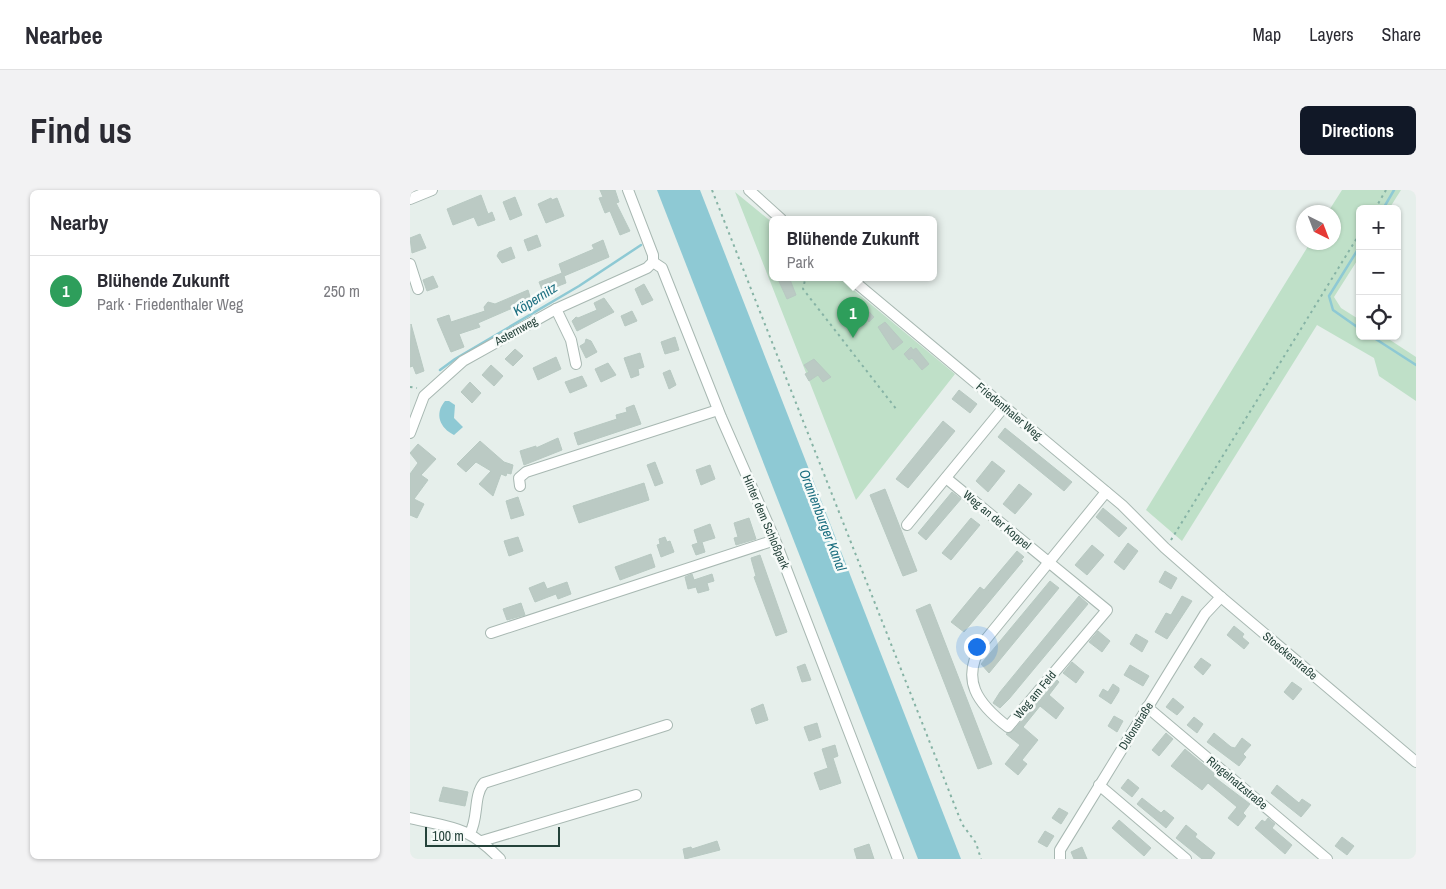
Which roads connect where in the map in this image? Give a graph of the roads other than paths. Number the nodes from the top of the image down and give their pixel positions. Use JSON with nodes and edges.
{"nodes":[{"id":1,"x":628,"y":190,"type":"edge"},
{"id":2,"x":749,"y":190,"type":"edge"},
{"id":3,"x":425,"y":191,"type":"edge"},
{"id":4,"x":410,"y":199,"type":"edge"},
{"id":5,"x":778,"y":216,"type":"edge"},
{"id":6,"x":653,"y":262,"type":"junction"},
{"id":7,"x":410,"y":264,"type":"edge"},
{"id":8,"x":854,"y":281,"type":"edge"},
{"id":9,"x":418,"y":289,"type":"dead end"},
{"id":10,"x":556,"y":309,"type":"junction"},
{"id":11,"x":576,"y":364,"type":"dead end"},
{"id":12,"x":1004,"y":407,"type":"junction"},
{"id":13,"x":718,"y":410,"type":"junction"},
{"id":14,"x":410,"y":433,"type":"edge"},
{"id":15,"x":946,"y":478,"type":"junction"},
{"id":16,"x":520,"y":486,"type":"dead end"},
{"id":17,"x":1106,"y":492,"type":"junction"},
{"id":18,"x":907,"y":525,"type":"dead end"},
{"id":19,"x":774,"y":540,"type":"junction"},
{"id":20,"x":1165,"y":548,"type":"joint"},
{"id":21,"x":1048,"y":563,"type":"junction"},
{"id":22,"x":1221,"y":597,"type":"junction"},
{"id":23,"x":490,"y":633,"type":"dead end"},
{"id":24,"x":1147,"y":707,"type":"junction"},
{"id":25,"x":667,"y":725,"type":"dead end"},
{"id":26,"x":1416,"y":762,"type":"edge"},
{"id":27,"x":1099,"y":785,"type":"junction"},
{"id":28,"x":636,"y":795,"type":"dead end"},
{"id":29,"x":410,"y":818,"type":"edge"},
{"id":30,"x":470,"y":833,"type":"junction"},
{"id":31,"x":482,"y":840,"type":"junction"},
{"id":32,"x":500,"y":859,"type":"edge"},
{"id":33,"x":898,"y":859,"type":"edge"},
{"id":34,"x":1060,"y":859,"type":"edge"},
{"id":35,"x":1186,"y":859,"type":"edge"},
{"id":36,"x":1327,"y":859,"type":"edge"}],
"edges":[{"from":1,"to":6,"type":"street","name":"Hinter dem Schloßpark"},
{"from":2,"to":5,"type":"street"},
{"from":3,"to":4,"type":"street"},
{"from":6,"to":10,"type":"street","name":"Asternweg"},
{"from":6,"to":13,"type":"street","name":"Hinter dem Schloßpark"},
{"from":7,"to":9,"type":"street"},
{"from":8,"to":12,"type":"street","name":"Friedenthaler Weg"},
{"from":10,"to":11,"type":"street"},
{"from":10,"to":14,"type":"street","name":"Asternweg"},
{"from":12,"to":15,"type":"street"},
{"from":12,"to":17,"type":"street","name":"Friedenthaler Weg"},
{"from":13,"to":16,"type":"street"},
{"from":13,"to":19,"type":"street","name":"Hinter dem Schloßpark"},
{"from":15,"to":18,"type":"street"},
{"from":15,"to":21,"type":"street","name":"Weg an der Koppel"},
{"from":17,"to":20,"type":"street","name":"Friedenthaler Weg"},
{"from":17,"to":21,"type":"street","name":"Weg am Feld"},
{"from":19,"to":23,"type":"street"},
{"from":19,"to":33,"type":"street","name":"Hinter dem Schloßpark"},
{"from":20,"to":22,"type":"street","name":"Stoeckerstraße"},
{"from":21,"to":21,"type":"street","name":"Weg am Feld"},
{"from":22,"to":24,"type":"street","name":"Dulonstraße"},
{"from":22,"to":26,"type":"street","name":"Stoeckerstraße"},
{"from":24,"to":27,"type":"street","name":"Dulonstraße"},
{"from":24,"to":36,"type":"street","name":"Ringelnatzstraße"},
{"from":25,"to":30,"type":"street"},
{"from":27,"to":34,"type":"street","name":"Dulonstraße"},
{"from":27,"to":35,"type":"street"},
{"from":28,"to":31,"type":"street"},
{"from":29,"to":30,"type":"street"},
{"from":30,"to":31,"type":"street"},
{"from":31,"to":32,"type":"street"}]}
